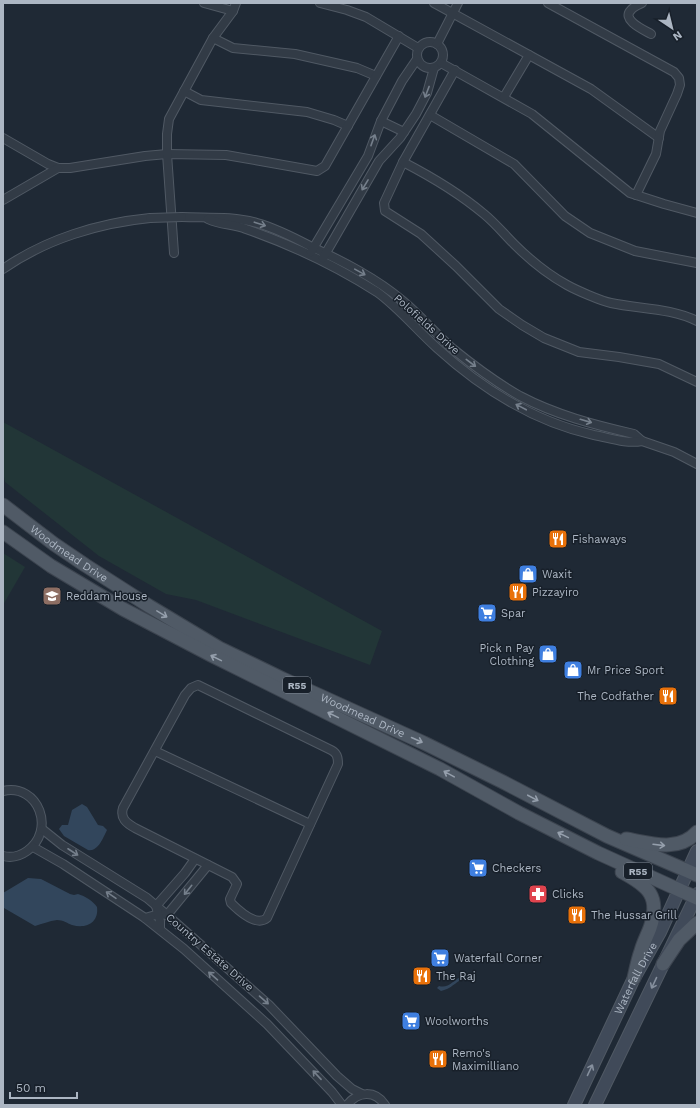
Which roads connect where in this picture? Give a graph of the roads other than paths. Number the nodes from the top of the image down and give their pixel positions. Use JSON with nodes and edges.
{"nodes":[{"id":1,"x":204,"y":3,"type":"edge"},
{"id":2,"x":236,"y":3,"type":"edge"},
{"id":3,"x":320,"y":3,"type":"edge"},
{"id":4,"x":434,"y":3,"type":"edge"},
{"id":5,"x":458,"y":3,"type":"edge"},
{"id":6,"x":548,"y":3,"type":"edge"},
{"id":7,"x":642,"y":3,"type":"edge"},
{"id":8,"x":233,"y":11,"type":"junction"},
{"id":9,"x":453,"y":13,"type":"junction"},
{"id":10,"x":651,"y":34,"type":"dead end"},
{"id":11,"x":399,"y":36,"type":"junction"},
{"id":12,"x":213,"y":38,"type":"junction"},
{"id":13,"x":437,"y":44,"type":"junction"},
{"id":14,"x":418,"y":48,"type":"junction"},
{"id":15,"x":529,"y":55,"type":"junction"},
{"id":16,"x":417,"y":59,"type":"junction"},
{"id":17,"x":438,"y":66,"type":"junction"},
{"id":18,"x":455,"y":70,"type":"junction"},
{"id":19,"x":376,"y":76,"type":"junction"},
{"id":20,"x":184,"y":91,"type":"junction"},
{"id":21,"x":504,"y":97,"type":"junction"},
{"id":22,"x":430,"y":115,"type":"junction"},
{"id":23,"x":381,"y":121,"type":"junction"},
{"id":24,"x":348,"y":126,"type":"junction"},
{"id":25,"x":404,"y":132,"type":"junction"},
{"id":26,"x":3,"y":138,"type":"edge"},
{"id":27,"x":659,"y":138,"type":"junction"},
{"id":28,"x":167,"y":154,"type":"junction"},
{"id":29,"x":368,"y":156,"type":"junction"},
{"id":30,"x":379,"y":161,"type":"junction"},
{"id":31,"x":403,"y":162,"type":"junction"},
{"id":32,"x":58,"y":168,"type":"junction"},
{"id":33,"x":636,"y":195,"type":"junction"},
{"id":34,"x":3,"y":200,"type":"edge"},
{"id":35,"x":697,"y":212,"type":"edge"},
{"id":36,"x":312,"y":251,"type":"junction"},
{"id":37,"x":174,"y":253,"type":"dead end"},
{"id":38,"x":323,"y":257,"type":"junction"},
{"id":39,"x":697,"y":263,"type":"edge"},
{"id":40,"x":3,"y":269,"type":"edge"},
{"id":41,"x":697,"y":321,"type":"edge"},
{"id":42,"x":697,"y":382,"type":"edge"},
{"id":43,"x":697,"y":464,"type":"edge"},
{"id":44,"x":3,"y":505,"type":"edge"},
{"id":45,"x":3,"y":532,"type":"edge"},
{"id":46,"x":155,"y":751,"type":"junction"},
{"id":47,"x":4,"y":789,"type":"edge"},
{"id":48,"x":310,"y":824,"type":"junction"},
{"id":49,"x":42,"y":829,"type":"junction"},
{"id":50,"x":697,"y":832,"type":"edge"},
{"id":51,"x":607,"y":836,"type":"junction"},
{"id":52,"x":33,"y":846,"type":"junction"},
{"id":53,"x":697,"y":851,"type":"edge"},
{"id":54,"x":598,"y":853,"type":"junction"},
{"id":55,"x":3,"y":856,"type":"edge"},
{"id":56,"x":195,"y":858,"type":"junction"},
{"id":57,"x":208,"y":865,"type":"junction"},
{"id":58,"x":692,"y":873,"type":"edge"},
{"id":59,"x":679,"y":889,"type":"junction"},
{"id":60,"x":697,"y":896,"type":"edge"},
{"id":61,"x":161,"y":912,"type":"junction"},
{"id":62,"x":145,"y":918,"type":"junction"},
{"id":63,"x":697,"y":923,"type":"edge"},
{"id":64,"x":160,"y":929,"type":"junction"},
{"id":65,"x":663,"y":964,"type":"junction"},
{"id":66,"x":634,"y":978,"type":"junction"},
{"id":67,"x":362,"y":1094,"type":"junction"},
{"id":68,"x":342,"y":1105,"type":"edge"},
{"id":69,"x":347,"y":1105,"type":"edge"},
{"id":70,"x":385,"y":1105,"type":"edge"},
{"id":71,"x":574,"y":1105,"type":"edge"},
{"id":72,"x":595,"y":1105,"type":"edge"}],
"edges":[{"from":1,"to":8,"type":"street"},
{"from":2,"to":8,"type":"street"},
{"from":3,"to":11,"type":"street"},
{"from":4,"to":9,"type":"street"},
{"from":5,"to":9,"type":"street"},
{"from":6,"to":27,"type":"street"},
{"from":7,"to":10,"type":"street"},
{"from":8,"to":12,"type":"street"},
{"from":9,"to":13,"type":"street"},
{"from":9,"to":15,"type":"street"},
{"from":11,"to":14,"type":"street"},
{"from":11,"to":19,"type":"street"},
{"from":12,"to":19,"type":"street"},
{"from":12,"to":20,"type":"street"},
{"from":13,"to":14,"type":"street"},
{"from":13,"to":17,"type":"street"},
{"from":14,"to":16,"type":"street"},
{"from":15,"to":21,"type":"street"},
{"from":15,"to":27,"type":"street"},
{"from":16,"to":17,"type":"street"},
{"from":16,"to":23,"type":"street"},
{"from":17,"to":18,"type":"street"},
{"from":17,"to":25,"type":"street","one_way":true},
{"from":18,"to":21,"type":"street"},
{"from":18,"to":22,"type":"street"},
{"from":19,"to":24,"type":"street"},
{"from":20,"to":24,"type":"street"},
{"from":20,"to":28,"type":"street"},
{"from":21,"to":33,"type":"street"},
{"from":22,"to":31,"type":"street"},
{"from":22,"to":39,"type":"street"},
{"from":23,"to":25,"type":"street"},
{"from":29,"to":23,"type":"street","one_way":true},
{"from":24,"to":28,"type":"street"},
{"from":25,"to":30,"type":"street"},
{"from":26,"to":32,"type":"street"},
{"from":27,"to":33,"type":"street"},
{"from":28,"to":32,"type":"street"},
{"from":28,"to":37,"type":"street"},
{"from":29,"to":30,"type":"street"},
{"from":29,"to":36,"type":"street"},
{"from":30,"to":38,"type":"street","one_way":true},
{"from":31,"to":41,"type":"street"},
{"from":31,"to":42,"type":"street"},
{"from":32,"to":34,"type":"street"},
{"from":33,"to":35,"type":"street"},
{"from":36,"to":38,"type":"street","name":"Polofields Drive"},
{"from":36,"to":40,"type":"street","name":"Polofields Drive","bridge":true},
{"from":38,"to":43,"type":"street","name":"Polofields Drive"},
{"from":44,"to":51,"type":"main road","name":"Woodmead Drive","number":"R55","one_way":true},
{"from":54,"to":45,"type":"main road","name":"Woodmead Drive","number":"R55","one_way":true},
{"from":46,"to":48,"type":"street"},
{"from":46,"to":48,"type":"street"},
{"from":46,"to":56,"type":"street"},
{"from":47,"to":49,"type":"street"},
{"from":48,"to":57,"type":"street"},
{"from":49,"to":52,"type":"street"},
{"from":49,"to":61,"type":"street","name":"Country Estate Drive","one_way":true},
{"from":51,"to":50,"type":"main road","one_way":true},
{"from":51,"to":58,"type":"main road","name":"Woodmead Drive","number":"R55"},
{"from":52,"to":55,"type":"street"},
{"from":62,"to":52,"type":"street","name":"Country Estate Drive","one_way":true},
{"from":53,"to":58,"type":"main road","name":"Waterfall Drive"},
{"from":54,"to":59,"type":"main road","name":"Woodmead Drive","number":"R55"},
{"from":54,"to":66,"type":"main road"},
{"from":56,"to":57,"type":"street"},
{"from":56,"to":61,"type":"street"},
{"from":57,"to":61,"type":"street","one_way":true},
{"from":58,"to":59,"type":"main road","name":"Waterfall Drive"},
{"from":59,"to":60,"type":"main road","name":"Woodmead Drive","number":"R55"},
{"from":59,"to":66,"type":"main road","name":"Waterfall Drive"},
{"from":60,"to":65,"type":"main road","name":"Waterfall Drive"},
{"from":61,"to":62,"type":"street"},
{"from":61,"to":64,"type":"street"},
{"from":61,"to":67,"type":"street","name":"Country Estate Drive","one_way":true},
{"from":62,"to":64,"type":"street","name":"Country Estate Drive"},
{"from":63,"to":65,"type":"main road"},
{"from":68,"to":64,"type":"street","name":"Country Estate Drive","one_way":true},
{"from":65,"to":72,"type":"main road","name":"Waterfall Drive","one_way":true},
{"from":71,"to":66,"type":"main road","name":"Waterfall Drive","one_way":true},
{"from":67,"to":69,"type":"street"},
{"from":67,"to":70,"type":"street","name":"Country Estate Drive"}]}
